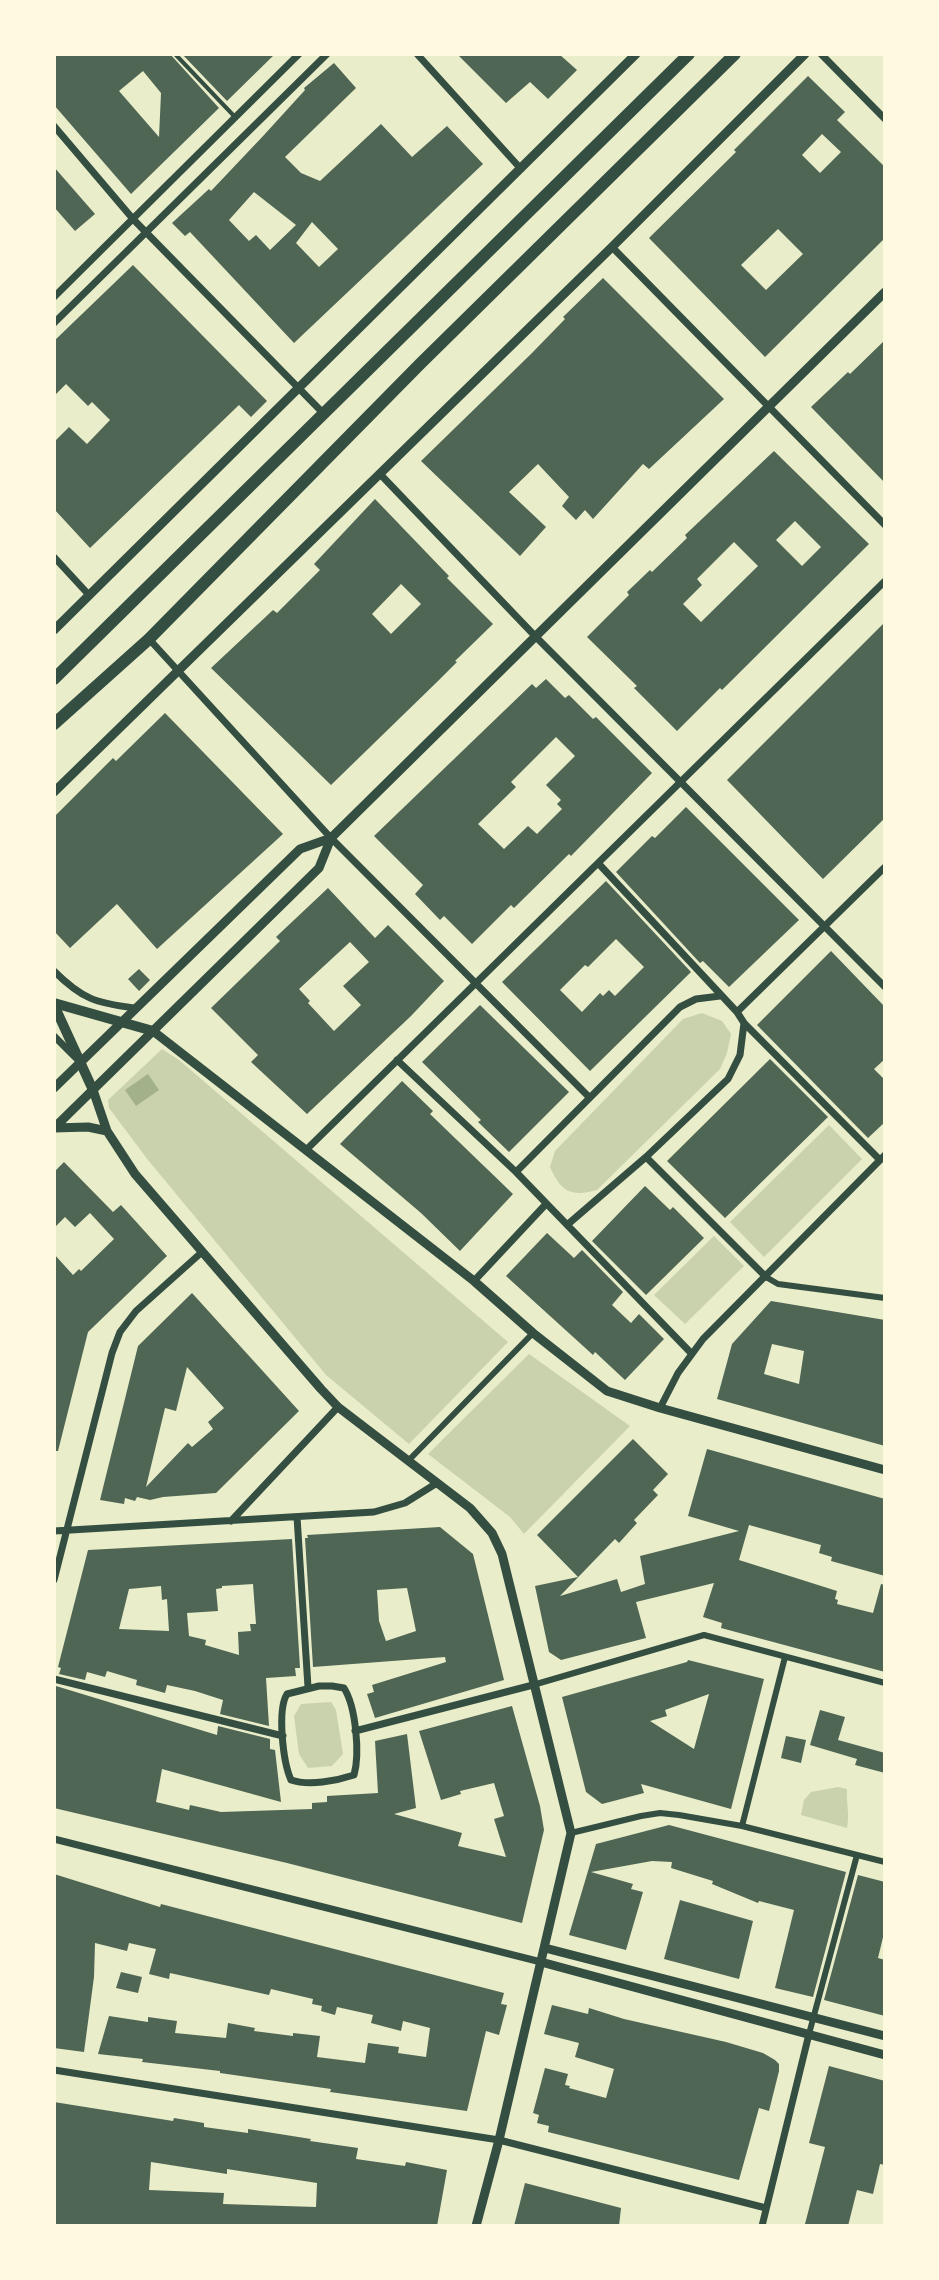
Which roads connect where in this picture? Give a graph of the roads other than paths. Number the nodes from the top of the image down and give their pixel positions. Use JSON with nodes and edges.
{"nodes":[{"id":1,"x":175,"y":54,"type":"edge"},
{"id":2,"x":299,"y":54,"type":"edge"},
{"id":3,"x":327,"y":54,"type":"edge"},
{"id":4,"x":417,"y":54,"type":"edge"},
{"id":5,"x":636,"y":54,"type":"edge"},
{"id":6,"x":689,"y":54,"type":"edge"},
{"id":7,"x":735,"y":54,"type":"edge"},
{"id":8,"x":805,"y":54,"type":"edge"},
{"id":9,"x":821,"y":54,"type":"edge"},
{"id":10,"x":235,"y":117,"type":"junction"},
{"id":11,"x":885,"y":119,"type":"edge"},
{"id":12,"x":54,"y":126,"type":"edge"},
{"id":13,"x":521,"y":169,"type":"junction"},
{"id":14,"x":133,"y":219,"type":"junction"},
{"id":15,"x":145,"y":233,"type":"junction"},
{"id":16,"x":612,"y":247,"type":"junction"},
{"id":17,"x":885,"y":292,"type":"edge"},
{"id":18,"x":54,"y":297,"type":"edge"},
{"id":19,"x":54,"y":323,"type":"edge"},
{"id":20,"x":300,"y":387,"type":"junction"},
{"id":21,"x":769,"y":407,"type":"junction"},
{"id":22,"x":324,"y":414,"type":"junction"},
{"id":23,"x":380,"y":474,"type":"junction"},
{"id":24,"x":885,"y":525,"type":"edge"},
{"id":25,"x":54,"y":557,"type":"edge"},
{"id":26,"x":885,"y":581,"type":"edge"},
{"id":27,"x":89,"y":595,"type":"junction"},
{"id":28,"x":54,"y":630,"type":"edge"},
{"id":29,"x":535,"y":636,"type":"junction"},
{"id":30,"x":149,"y":639,"type":"junction"},
{"id":31,"x":179,"y":670,"type":"junction"},
{"id":32,"x":54,"y":679,"type":"edge"},
{"id":33,"x":54,"y":724,"type":"edge"},
{"id":34,"x":682,"y":781,"type":"junction"},
{"id":35,"x":54,"y":792,"type":"edge"},
{"id":36,"x":331,"y":838,"type":"junction"},
{"id":37,"x":598,"y":863,"type":"junction"},
{"id":38,"x":885,"y":867,"type":"edge"},
{"id":39,"x":824,"y":927,"type":"junction"},
{"id":40,"x":54,"y":971,"type":"edge"},
{"id":41,"x":475,"y":984,"type":"junction"},
{"id":42,"x":885,"y":987,"type":"edge"},
{"id":43,"x":720,"y":996,"type":"junction"},
{"id":44,"x":54,"y":1004,"type":"edge"},
{"id":45,"x":134,"y":1008,"type":"junction"},
{"id":46,"x":737,"y":1012,"type":"junction"},
{"id":47,"x":120,"y":1022,"type":"junction"},
{"id":48,"x":744,"y":1023,"type":"junction"},
{"id":49,"x":153,"y":1031,"type":"junction"},
{"id":50,"x":54,"y":1036,"type":"edge"},
{"id":51,"x":397,"y":1060,"type":"junction"},
{"id":52,"x":80,"y":1062,"type":"junction"},
{"id":53,"x":54,"y":1088,"type":"edge"},
{"id":54,"x":93,"y":1090,"type":"junction"},
{"id":55,"x":589,"y":1097,"type":"junction"},
{"id":56,"x":54,"y":1128,"type":"edge"},
{"id":57,"x":107,"y":1131,"type":"junction"},
{"id":58,"x":306,"y":1150,"type":"junction"},
{"id":59,"x":646,"y":1157,"type":"junction"},
{"id":60,"x":882,"y":1158,"type":"edge"},
{"id":61,"x":516,"y":1172,"type":"junction"},
{"id":62,"x":546,"y":1204,"type":"junction"},
{"id":63,"x":567,"y":1225,"type":"junction"},
{"id":64,"x":202,"y":1252,"type":"junction"},
{"id":65,"x":766,"y":1277,"type":"junction"},
{"id":66,"x":474,"y":1281,"type":"junction"},
{"id":67,"x":885,"y":1298,"type":"edge"},
{"id":68,"x":533,"y":1333,"type":"junction"},
{"id":69,"x":691,"y":1353,"type":"junction"},
{"id":70,"x":338,"y":1407,"type":"junction"},
{"id":71,"x":660,"y":1408,"type":"junction"},
{"id":72,"x":409,"y":1460,"type":"junction"},
{"id":73,"x":885,"y":1470,"type":"edge"},
{"id":74,"x":437,"y":1483,"type":"junction"},
{"id":75,"x":297,"y":1517,"type":"junction"},
{"id":76,"x":231,"y":1521,"type":"junction"},
{"id":77,"x":67,"y":1530,"type":"junction"},
{"id":78,"x":54,"y":1531,"type":"edge"},
{"id":79,"x":54,"y":1580,"type":"edge"},
{"id":80,"x":785,"y":1657,"type":"junction"},
{"id":81,"x":54,"y":1679,"type":"edge"},
{"id":82,"x":885,"y":1683,"type":"edge"},
{"id":83,"x":533,"y":1685,"type":"junction"},
{"id":84,"x":308,"y":1687,"type":"junction"},
{"id":85,"x":355,"y":1731,"type":"junction"},
{"id":86,"x":283,"y":1736,"type":"junction"},
{"id":87,"x":742,"y":1826,"type":"junction"},
{"id":88,"x":571,"y":1833,"type":"junction"},
{"id":89,"x":54,"y":1839,"type":"edge"},
{"id":90,"x":857,"y":1855,"type":"junction"},
{"id":91,"x":885,"y":1862,"type":"edge"},
{"id":92,"x":545,"y":1948,"type":"junction"},
{"id":93,"x":541,"y":1962,"type":"junction"},
{"id":94,"x":814,"y":2017,"type":"junction"},
{"id":95,"x":809,"y":2034,"type":"junction"},
{"id":96,"x":885,"y":2036,"type":"edge"},
{"id":97,"x":885,"y":2055,"type":"edge"},
{"id":98,"x":54,"y":2070,"type":"edge"},
{"id":99,"x":499,"y":2140,"type":"junction"},
{"id":100,"x":766,"y":2208,"type":"junction"},
{"id":101,"x":476,"y":2226,"type":"edge"},
{"id":102,"x":762,"y":2226,"type":"edge"}],
"edges":[{"from":1,"to":10,"type":"lane"},
{"from":2,"to":10,"type":"street"},
{"from":3,"to":15,"type":"street"},
{"from":4,"to":13,"type":"street"},
{"from":5,"to":13,"type":"street"},
{"from":6,"to":22,"type":"highway"},
{"from":7,"to":30,"type":"highway"},
{"from":8,"to":16,"type":"street"},
{"from":9,"to":11,"type":"street"},
{"from":10,"to":14,"type":"street"},
{"from":12,"to":14,"type":"street"},
{"from":13,"to":20,"type":"street"},
{"from":14,"to":15,"type":"street"},
{"from":14,"to":18,"type":"street"},
{"from":15,"to":19,"type":"street"},
{"from":15,"to":20,"type":"street"},
{"from":16,"to":21,"type":"street"},
{"from":16,"to":23,"type":"street"},
{"from":17,"to":21,"type":"street"},
{"from":20,"to":22,"type":"street"},
{"from":20,"to":27,"type":"street"},
{"from":21,"to":24,"type":"street"},
{"from":21,"to":29,"type":"street"},
{"from":22,"to":32,"type":"highway"},
{"from":23,"to":29,"type":"street"},
{"from":23,"to":31,"type":"street"},
{"from":25,"to":27,"type":"street"},
{"from":26,"to":34,"type":"street"},
{"from":27,"to":28,"type":"street"},
{"from":29,"to":34,"type":"street"},
{"from":29,"to":36,"type":"street"},
{"from":30,"to":31,"type":"street"},
{"from":30,"to":33,"type":"highway"},
{"from":31,"to":35,"type":"street"},
{"from":31,"to":36,"type":"street"},
{"from":34,"to":37,"type":"street"},
{"from":34,"to":39,"type":"street"},
{"from":36,"to":41,"type":"street"},
{"from":36,"to":45,"type":"street"},
{"from":36,"to":49,"type":"street"},
{"from":37,"to":41,"type":"street"},
{"from":37,"to":43,"type":"street"},
{"from":38,"to":39,"type":"street"},
{"from":39,"to":42,"type":"street"},
{"from":39,"to":46,"type":"street"},
{"from":40,"to":45,"type":"street"},
{"from":41,"to":51,"type":"street"},
{"from":41,"to":55,"type":"street"},
{"from":43,"to":46,"type":"street"},
{"from":43,"to":55,"type":"street"},
{"from":44,"to":47,"type":"main road"},
{"from":44,"to":52,"type":"main road"},
{"from":45,"to":47,"type":"street"},
{"from":46,"to":48,"type":"street"},
{"from":47,"to":49,"type":"main road"},
{"from":47,"to":52,"type":"street"},
{"from":48,"to":59,"type":"street"},
{"from":48,"to":60,"type":"street"},
{"from":49,"to":54,"type":"street"},
{"from":49,"to":58,"type":"street"},
{"from":50,"to":52,"type":"street"},
{"from":51,"to":58,"type":"street"},
{"from":51,"to":61,"type":"street"},
{"from":52,"to":53,"type":"street"},
{"from":52,"to":54,"type":"main road"},
{"from":54,"to":56,"type":"street"},
{"from":54,"to":57,"type":"street"},
{"from":55,"to":61,"type":"street"},
{"from":56,"to":57,"type":"street"},
{"from":57,"to":64,"type":"street"},
{"from":58,"to":66,"type":"street"},
{"from":59,"to":63,"type":"street"},
{"from":59,"to":65,"type":"street"},
{"from":60,"to":65,"type":"street"},
{"from":61,"to":62,"type":"street"},
{"from":62,"to":63,"type":"street"},
{"from":62,"to":66,"type":"street"},
{"from":63,"to":69,"type":"street"},
{"from":64,"to":70,"type":"street"},
{"from":64,"to":77,"type":"street"},
{"from":65,"to":67,"type":"street"},
{"from":65,"to":69,"type":"street"},
{"from":66,"to":68,"type":"street"},
{"from":68,"to":71,"type":"street"},
{"from":68,"to":72,"type":"street"},
{"from":69,"to":71,"type":"street"},
{"from":70,"to":72,"type":"street"},
{"from":70,"to":76,"type":"street"},
{"from":71,"to":73,"type":"street"},
{"from":72,"to":74,"type":"street"},
{"from":74,"to":75,"type":"street"},
{"from":74,"to":83,"type":"street"},
{"from":75,"to":76,"type":"street"},
{"from":75,"to":84,"type":"street"},
{"from":76,"to":77,"type":"street"},
{"from":77,"to":78,"type":"street"},
{"from":77,"to":79,"type":"street"},
{"from":80,"to":82,"type":"street"},
{"from":80,"to":83,"type":"street"},
{"from":80,"to":87,"type":"street"},
{"from":81,"to":86,"type":"street"},
{"from":83,"to":85,"type":"street"},
{"from":83,"to":88,"type":"street"},
{"from":84,"to":85,"type":"street"},
{"from":84,"to":86,"type":"street"},
{"from":85,"to":86,"type":"street"},
{"from":87,"to":88,"type":"street"},
{"from":87,"to":90,"type":"street"},
{"from":88,"to":92,"type":"street"},
{"from":89,"to":93,"type":"street"},
{"from":90,"to":91,"type":"street"},
{"from":90,"to":94,"type":"street"},
{"from":92,"to":93,"type":"street"},
{"from":92,"to":94,"type":"street"},
{"from":93,"to":95,"type":"street"},
{"from":93,"to":99,"type":"street"},
{"from":94,"to":95,"type":"street"},
{"from":94,"to":96,"type":"street"},
{"from":95,"to":97,"type":"street"},
{"from":95,"to":100,"type":"street"},
{"from":98,"to":99,"type":"street"},
{"from":99,"to":100,"type":"street"},
{"from":99,"to":101,"type":"street"},
{"from":100,"to":102,"type":"street"}]}
